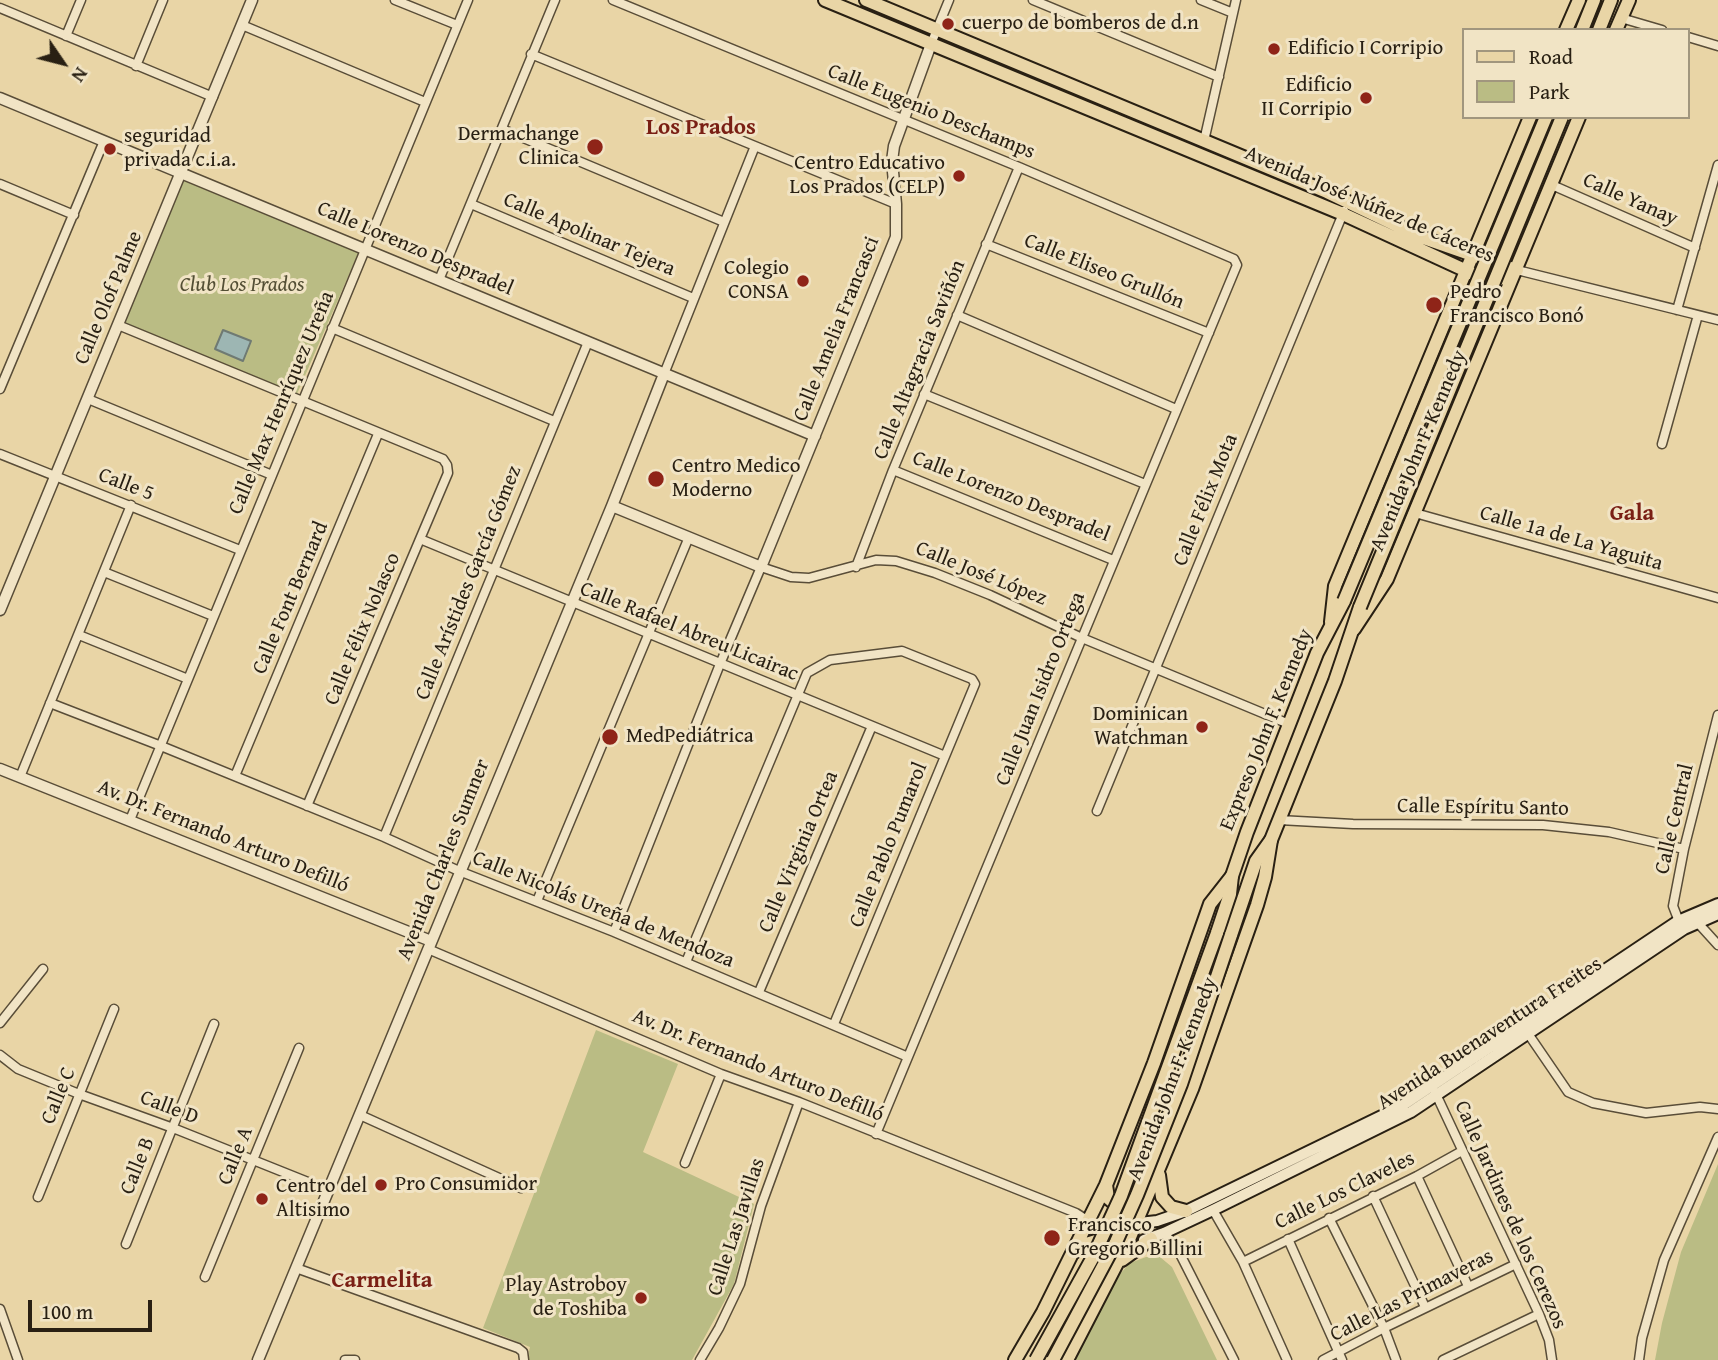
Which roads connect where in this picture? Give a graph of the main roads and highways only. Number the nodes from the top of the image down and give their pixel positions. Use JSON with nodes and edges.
{"nodes":[{"id":1,"x":825,"y":0,"type":"edge"},
{"id":2,"x":866,"y":0,"type":"edge"},
{"id":3,"x":1579,"y":0,"type":"edge"},
{"id":4,"x":1594,"y":0,"type":"edge"},
{"id":5,"x":1611,"y":0,"type":"edge"},
{"id":6,"x":1629,"y":0,"type":"edge"},
{"id":7,"x":1619,"y":24,"type":"edge"},
{"id":8,"x":1567,"y":28,"type":"edge"},
{"id":9,"x":1583,"y":28,"type":"edge"},
{"id":10,"x":1600,"y":28,"type":"edge"},
{"id":11,"x":1529,"y":119,"type":"edge"},
{"id":12,"x":1545,"y":119,"type":"edge"},
{"id":13,"x":1561,"y":119,"type":"edge"},
{"id":14,"x":1578,"y":119,"type":"edge"},
{"id":15,"x":1345,"y":208,"type":"junction"},
{"id":16,"x":1490,"y":213,"type":"junction"},
{"id":17,"x":1532,"y":234,"type":"junction"},
{"id":18,"x":1472,"y":255,"type":"junction"},
{"id":19,"x":1517,"y":270,"type":"junction"},
{"id":20,"x":1466,"y":272,"type":"junction"},
{"id":21,"x":1450,"y":310,"type":"junction"},
{"id":22,"x":1493,"y":325,"type":"junction"},
{"id":23,"x":1331,"y":622,"type":"junction"},
{"id":24,"x":1348,"y":638,"type":"junction"},
{"id":25,"x":1271,"y":839,"type":"junction"},
{"id":26,"x":1231,"y":876,"type":"junction"},
{"id":27,"x":1718,"y":904,"type":"edge"},
{"id":28,"x":1718,"y":914,"type":"edge"},
{"id":29,"x":1681,"y":925,"type":"junction"},
{"id":30,"x":1435,"y":1091,"type":"junction"},
{"id":31,"x":1160,"y":1168,"type":"junction"},
{"id":32,"x":1105,"y":1185,"type":"junction"},
{"id":33,"x":1146,"y":1201,"type":"junction"},
{"id":34,"x":1186,"y":1211,"type":"junction"},
{"id":35,"x":1085,"y":1215,"type":"junction"},
{"id":36,"x":1136,"y":1223,"type":"junction"},
{"id":37,"x":1151,"y":1238,"type":"junction"},
{"id":38,"x":1128,"y":1242,"type":"junction"},
{"id":39,"x":1072,"y":1254,"type":"junction"},
{"id":40,"x":1116,"y":1267,"type":"junction"},
{"id":41,"x":1015,"y":1360,"type":"edge"},
{"id":42,"x":1036,"y":1360,"type":"edge"},
{"id":43,"x":1053,"y":1360,"type":"edge"},
{"id":44,"x":1067,"y":1360,"type":"edge"}],
"edges":[{"from":1,"to":15,"type":"main road","name":"Avenida José Núñez de Cáceres"},
{"from":2,"to":15,"type":"main road","name":"Avenida José Núñez de Cáceres"},
{"from":3,"to":8,"type":"main road"},
{"from":4,"to":9,"type":"main road"},
{"from":5,"to":10,"type":"main road"},
{"from":6,"to":7,"type":"main road"},
{"from":11,"to":16,"type":"main road","name":"Avenida John F. Kennedy"},
{"from":12,"to":23,"type":"main road","name":"Expreso John F. Kennedy","bridge":true},
{"from":13,"to":24,"type":"main road","name":"Expreso John F. Kennedy","bridge":true},
{"from":14,"to":17,"type":"main road","name":"Avenida John F. Kennedy"},
{"from":15,"to":18,"type":"main road","name":"Avenida José Núñez de Cáceres"},
{"from":15,"to":20,"type":"main road","name":"Avenida José Núñez de Cáceres"},
{"from":16,"to":17,"type":"main road"},
{"from":16,"to":18,"type":"main road","name":"Avenida John F. Kennedy"},
{"from":17,"to":19,"type":"main road","name":"Avenida John F. Kennedy"},
{"from":18,"to":19,"type":"main road","name":"Avenida José Núñez de Cáceres"},
{"from":18,"to":20,"type":"main road","name":"Avenida John F. Kennedy"},
{"from":19,"to":20,"type":"main road","name":"Avenida José Núñez de Cáceres"},
{"from":19,"to":22,"type":"main road","name":"Avenida John F. Kennedy"},
{"from":20,"to":21,"type":"main road","name":"Avenida John F. Kennedy"},
{"from":21,"to":22,"type":"main road"},
{"from":21,"to":23,"type":"main road","name":"Avenida John F. Kennedy"},
{"from":22,"to":24,"type":"main road","name":"Avenida John F. Kennedy"},
{"from":23,"to":26,"type":"main road","name":"Expreso John F. Kennedy"},
{"from":24,"to":25,"type":"main road","name":"Expreso John F. Kennedy"},
{"from":25,"to":31,"type":"main road","name":"Avenida John F. Kennedy"},
{"from":25,"to":43,"type":"main road","name":"Expreso John F. Kennedy","bridge":true},
{"from":26,"to":32,"type":"main road","name":"Avenida John F. Kennedy"},
{"from":26,"to":42,"type":"main road","name":"Expreso John F. Kennedy","bridge":true},
{"from":27,"to":29,"type":"main road","name":"Avenida Buenaventura Freites"},
{"from":28,"to":29,"type":"main road","name":"Avenida Buenaventura Freites"},
{"from":29,"to":30,"type":"main road","name":"Avenida Buenaventura Freites"},
{"from":29,"to":30,"type":"main road","name":"Avenida Buenaventura Freites"},
{"from":30,"to":34,"type":"main road","name":"Avenida Buenaventura Freites"},
{"from":30,"to":37,"type":"main road","name":"Avenida Buenaventura Freites"},
{"from":31,"to":33,"type":"main road","name":"Avenida John F. Kennedy"},
{"from":31,"to":34,"type":"main road"},
{"from":32,"to":33,"type":"main road"},
{"from":32,"to":35,"type":"main road","name":"Avenida John F. Kennedy"},
{"from":33,"to":36,"type":"main road","name":"Avenida John F. Kennedy"},
{"from":34,"to":36,"type":"main road","name":"Avenida Buenaventura Freites"},
{"from":35,"to":36,"type":"main road","name":"Avenida Buenaventura Freites"},
{"from":35,"to":38,"type":"main road"},
{"from":35,"to":39,"type":"main road","name":"Avenida John F. Kennedy"},
{"from":36,"to":38,"type":"main road","name":"Avenida John F. Kennedy"},
{"from":37,"to":38,"type":"main road","name":"Avenida Buenaventura Freites"},
{"from":37,"to":40,"type":"main road"},
{"from":38,"to":40,"type":"main road","name":"Avenida John F. Kennedy"},
{"from":39,"to":40,"type":"main road"},
{"from":39,"to":41,"type":"main road","name":"Avenida John F. Kennedy"},
{"from":40,"to":44,"type":"main road","name":"Avenida John F. Kennedy"}]}
